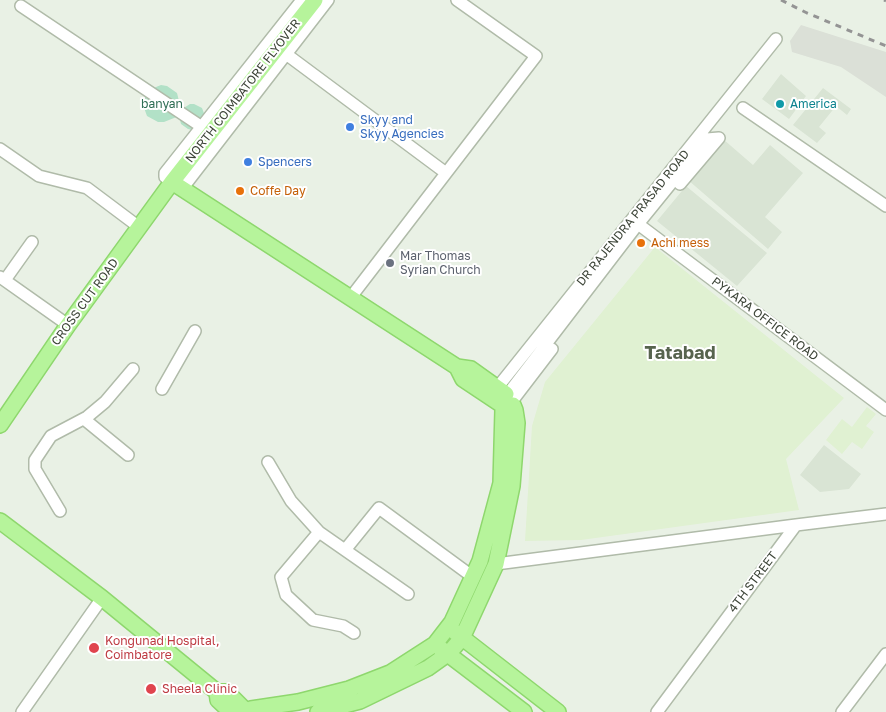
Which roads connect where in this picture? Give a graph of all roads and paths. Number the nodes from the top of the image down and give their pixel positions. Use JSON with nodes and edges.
{"nodes":[{"id":1,"x":302,"y":0,"type":"edge"},
{"id":2,"x":315,"y":0,"type":"edge"},
{"id":3,"x":328,"y":0,"type":"edge"},
{"id":4,"x":457,"y":0,"type":"edge"},
{"id":5,"x":21,"y":6,"type":"dead end"},
{"id":6,"x":776,"y":39,"type":"dead end"},
{"id":7,"x":286,"y":54,"type":"junction"},
{"id":8,"x":743,"y":108,"type":"dead end"},
{"id":9,"x":202,"y":127,"type":"junction"},
{"id":10,"x":0,"y":149,"type":"edge"},
{"id":11,"x":446,"y":173,"type":"junction"},
{"id":12,"x":177,"y":186,"type":"junction"},
{"id":13,"x":886,"y":206,"type":"edge"},
{"id":14,"x":641,"y":226,"type":"junction"},
{"id":15,"x":139,"y":227,"type":"junction"},
{"id":16,"x":32,"y":242,"type":"dead end"},
{"id":17,"x":2,"y":278,"type":"edge"},
{"id":18,"x":351,"y":297,"type":"junction"},
{"id":19,"x":68,"y":325,"type":"junction"},
{"id":20,"x":195,"y":331,"type":"dead end"},
{"id":21,"x":132,"y":369,"type":"dead end"},
{"id":22,"x":162,"y":389,"type":"dead end"},
{"id":23,"x":504,"y":399,"type":"junction"},
{"id":24,"x":886,"y":410,"type":"edge"},
{"id":25,"x":2,"y":416,"type":"edge"},
{"id":26,"x":84,"y":419,"type":"junction"},
{"id":27,"x":128,"y":455,"type":"dead end"},
{"id":28,"x":268,"y":462,"type":"dead end"},
{"id":29,"x":60,"y":511,"type":"dead end"},
{"id":30,"x":886,"y":514,"type":"edge"},
{"id":31,"x":0,"y":521,"type":"edge"},
{"id":32,"x":796,"y":525,"type":"junction"},
{"id":33,"x":319,"y":532,"type":"junction"},
{"id":34,"x":346,"y":550,"type":"junction"},
{"id":35,"x":496,"y":564,"type":"junction"},
{"id":36,"x":472,"y":577,"type":"junction"},
{"id":37,"x":408,"y":594,"type":"dead end"},
{"id":38,"x":102,"y":598,"type":"junction"},
{"id":39,"x":448,"y":627,"type":"junction"},
{"id":40,"x":354,"y":633,"type":"dead end"},
{"id":41,"x":462,"y":638,"type":"junction"},
{"id":42,"x":435,"y":644,"type":"junction"},
{"id":43,"x":449,"y":653,"type":"junction"},
{"id":44,"x":886,"y":654,"type":"edge"},
{"id":45,"x":360,"y":706,"type":"edge"},
{"id":46,"x":243,"y":711,"type":"edge"},
{"id":47,"x":22,"y":712,"type":"edge"},
{"id":48,"x":318,"y":712,"type":"edge"},
{"id":49,"x":524,"y":712,"type":"edge"},
{"id":50,"x":558,"y":712,"type":"edge"},
{"id":51,"x":657,"y":712,"type":"edge"},
{"id":52,"x":842,"y":712,"type":"edge"}],
"edges":[{"from":1,"to":9,"type":"street"},
{"from":2,"to":12,"type":"main road","name":"NORTH COIMBATORE FLYOVER"},
{"from":3,"to":7,"type":"street"},
{"from":4,"to":11,"type":"street"},
{"from":5,"to":9,"type":"street"},
{"from":6,"to":23,"type":"street","name":"DR RAJENDRA PRASAD ROAD"},
{"from":7,"to":11,"type":"street"},
{"from":7,"to":12,"type":"street"},
{"from":8,"to":13,"type":"street"},
{"from":9,"to":12,"type":"street"},
{"from":10,"to":15,"type":"street"},
{"from":11,"to":18,"type":"street"},
{"from":12,"to":15,"type":"main road","name":"CROSS CUT ROAD"},
{"from":12,"to":18,"type":"main road"},
{"from":14,"to":14,"type":"street"},
{"from":14,"to":23,"type":"street"},
{"from":14,"to":24,"type":"street","name":"PYKARA OFFICE ROAD"},
{"from":15,"to":19,"type":"main road","name":"CROSS CUT ROAD"},
{"from":16,"to":17,"type":"street"},
{"from":17,"to":19,"type":"street"},
{"from":18,"to":23,"type":"main road"},
{"from":19,"to":25,"type":"main road","name":"CROSS CUT ROAD"},
{"from":20,"to":22,"type":"street"},
{"from":21,"to":26,"type":"street"},
{"from":23,"to":35,"type":"main road"},
{"from":23,"to":36,"type":"main road"},
{"from":26,"to":27,"type":"street"},
{"from":26,"to":29,"type":"street"},
{"from":28,"to":33,"type":"street"},
{"from":30,"to":32,"type":"street"},
{"from":31,"to":38,"type":"main road"},
{"from":32,"to":35,"type":"street"},
{"from":32,"to":51,"type":"street","name":"4TH STREET"},
{"from":33,"to":34,"type":"street"},
{"from":33,"to":40,"type":"street"},
{"from":34,"to":36,"type":"street"},
{"from":34,"to":37,"type":"street"},
{"from":35,"to":41,"type":"main road"},
{"from":36,"to":39,"type":"main road"},
{"from":38,"to":46,"type":"main road"},
{"from":38,"to":47,"type":"street"},
{"from":39,"to":41,"type":"main road"},
{"from":39,"to":42,"type":"main road"},
{"from":41,"to":43,"type":"main road"},
{"from":41,"to":50,"type":"main road"},
{"from":42,"to":43,"type":"main road"},
{"from":42,"to":46,"type":"main road"},
{"from":43,"to":45,"type":"main road"},
{"from":43,"to":49,"type":"main road"},
{"from":44,"to":52,"type":"street"},
{"from":45,"to":48,"type":"main road"}]}
